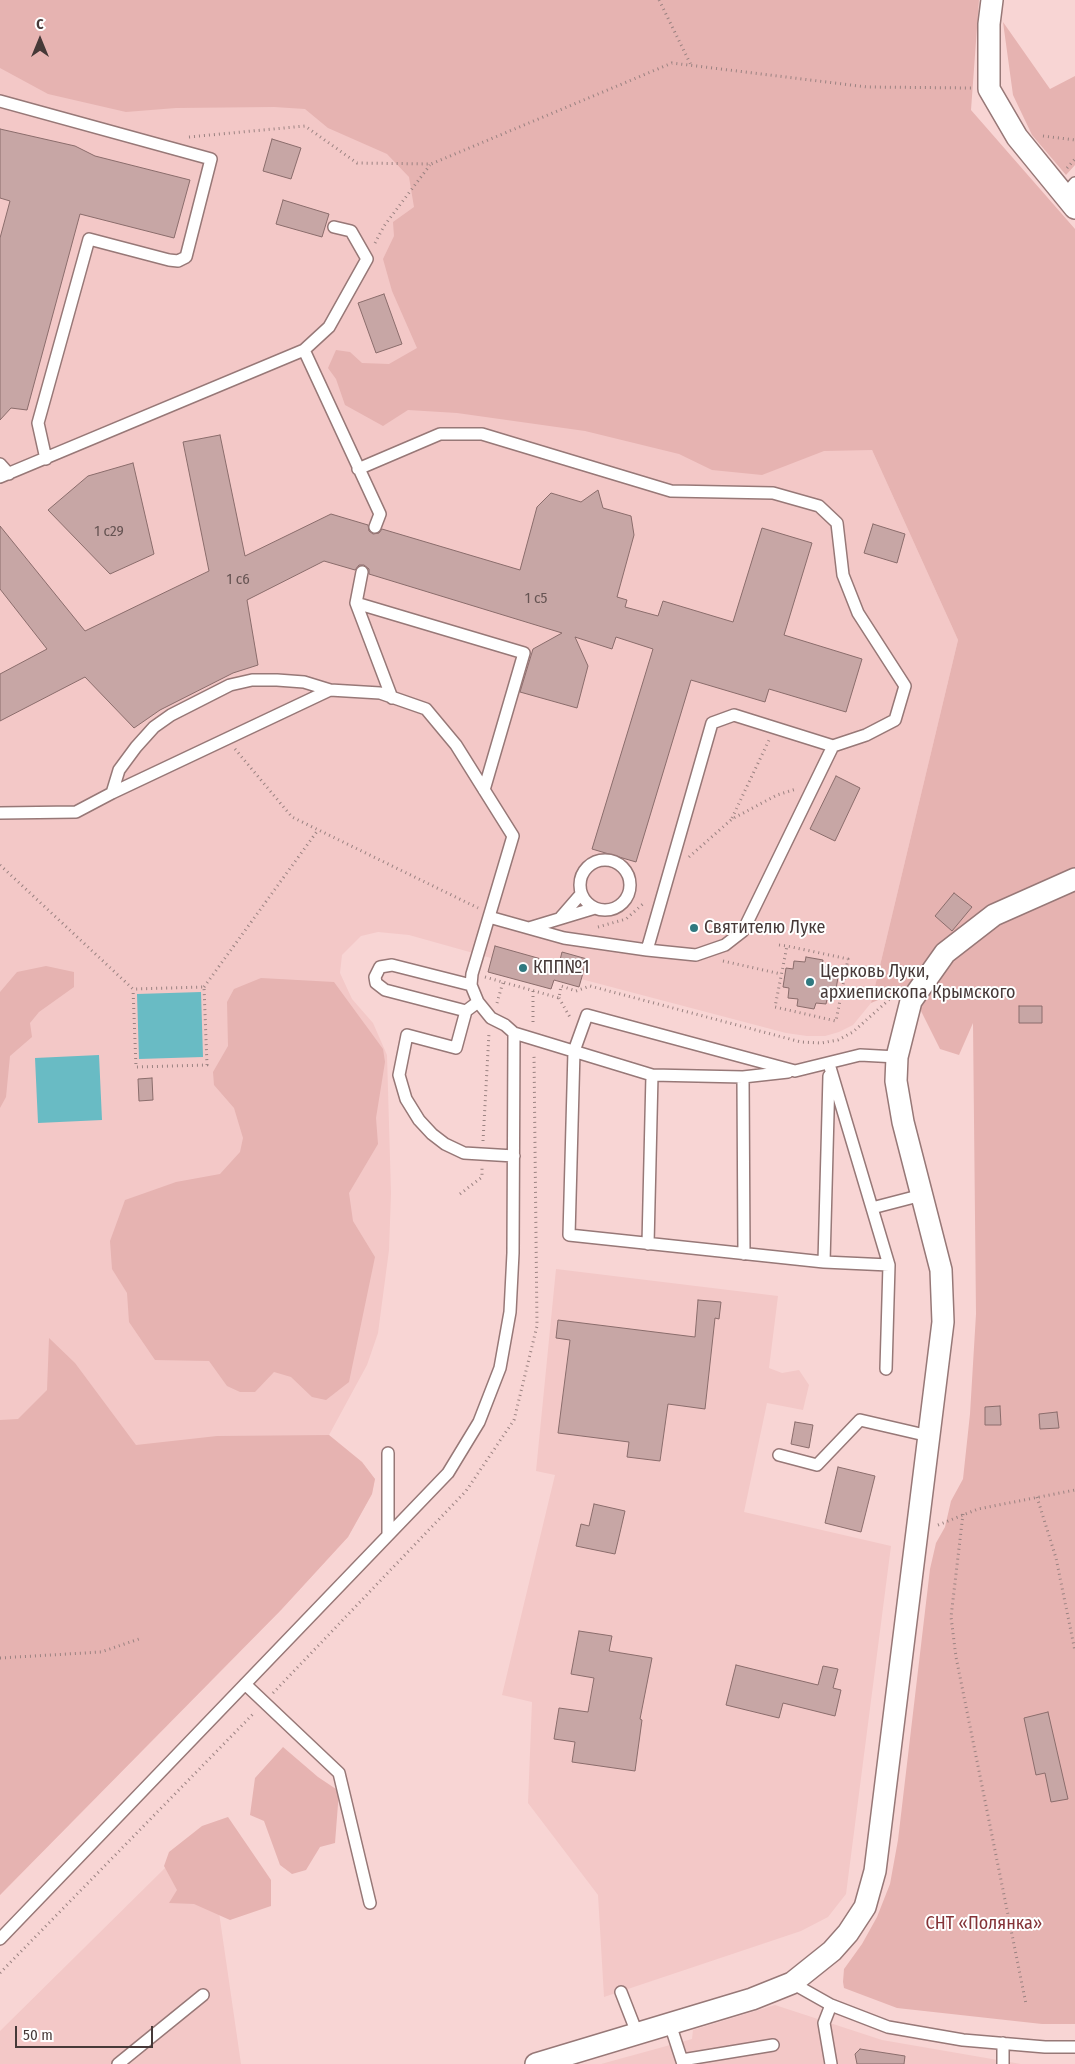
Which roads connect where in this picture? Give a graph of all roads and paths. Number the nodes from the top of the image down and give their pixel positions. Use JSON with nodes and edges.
{"nodes":[{"id":1,"x":659,"y":0,"type":"edge"},
{"id":2,"x":992,"y":0,"type":"edge"},
{"id":3,"x":691,"y":66,"type":"junction"},
{"id":4,"x":989,"y":89,"type":"junction"},
{"id":5,"x":0,"y":101,"type":"edge"},
{"id":6,"x":186,"y":137,"type":"dead end"},
{"id":7,"x":431,"y":164,"type":"junction"},
{"id":8,"x":1071,"y":196,"type":"edge"},
{"id":9,"x":334,"y":227,"type":"dead end"},
{"id":10,"x":367,"y":259,"type":"junction"},
{"id":11,"x":304,"y":350,"type":"junction"},
{"id":12,"x":46,"y":459,"type":"junction"},
{"id":13,"x":0,"y":464,"type":"edge"},
{"id":14,"x":358,"y":469,"type":"junction"},
{"id":15,"x":5,"y":476,"type":"edge"},
{"id":16,"x":375,"y":527,"type":"dead end"},
{"id":17,"x":362,"y":572,"type":"dead end"},
{"id":18,"x":356,"y":603,"type":"junction"},
{"id":19,"x":330,"y":690,"type":"junction"},
{"id":20,"x":392,"y":698,"type":"junction"},
{"id":21,"x":775,"y":728,"type":"junction"},
{"id":22,"x":226,"y":739,"type":"junction"},
{"id":23,"x":833,"y":746,"type":"junction"},
{"id":24,"x":484,"y":790,"type":"junction"},
{"id":25,"x":112,"y":793,"type":"junction"},
{"id":26,"x":0,"y":813,"type":"edge"},
{"id":27,"x":732,"y":819,"type":"dead end"},
{"id":28,"x":318,"y":830,"type":"junction"},
{"id":29,"x":0,"y":865,"type":"edge"},
{"id":30,"x":1075,"y":879,"type":"edge"},
{"id":31,"x":581,"y":894,"type":"junction"},
{"id":32,"x":595,"y":908,"type":"junction"},
{"id":33,"x":489,"y":915,"type":"junction"},
{"id":34,"x":561,"y":918,"type":"junction"},
{"id":35,"x":529,"y":928,"type":"junction"},
{"id":36,"x":779,"y":945,"type":"dead end"},
{"id":37,"x":787,"y":946,"type":"junction"},
{"id":38,"x":647,"y":950,"type":"junction"},
{"id":39,"x":696,"y":955,"type":"junction"},
{"id":40,"x":781,"y":974,"type":"junction"},
{"id":41,"x":472,"y":979,"type":"junction"},
{"id":42,"x":503,"y":982,"type":"junction"},
{"id":43,"x":204,"y":987,"type":"junction"},
{"id":44,"x":133,"y":989,"type":"junction"},
{"id":45,"x":533,"y":991,"type":"junction"},
{"id":46,"x":897,"y":992,"type":"dead end"},
{"id":47,"x":478,"y":1002,"type":"junction"},
{"id":48,"x":466,"y":1011,"type":"junction"},
{"id":49,"x":491,"y":1018,"type":"junction"},
{"id":50,"x":514,"y":1033,"type":"junction"},
{"id":51,"x":534,"y":1038,"type":"junction"},
{"id":52,"x":574,"y":1052,"type":"junction"},
{"id":53,"x":897,"y":1057,"type":"junction"},
{"id":54,"x":829,"y":1064,"type":"junction"},
{"id":55,"x":795,"y":1071,"type":"junction"},
{"id":56,"x":652,"y":1075,"type":"junction"},
{"id":57,"x":742,"y":1078,"type":"junction"},
{"id":58,"x":482,"y":1156,"type":"junction"},
{"id":59,"x":514,"y":1156,"type":"junction"},
{"id":60,"x":460,"y":1194,"type":"dead end"},
{"id":61,"x":922,"y":1195,"type":"junction"},
{"id":62,"x":872,"y":1208,"type":"junction"},
{"id":63,"x":648,"y":1244,"type":"junction"},
{"id":64,"x":744,"y":1254,"type":"junction"},
{"id":65,"x":824,"y":1262,"type":"junction"},
{"id":66,"x":889,"y":1265,"type":"junction"},
{"id":67,"x":886,"y":1369,"type":"dead end"},
{"id":68,"x":929,"y":1436,"type":"junction"},
{"id":69,"x":388,"y":1453,"type":"dead end"},
{"id":70,"x":778,"y":1455,"type":"dead end"},
{"id":71,"x":1075,"y":1490,"type":"edge"},
{"id":72,"x":1037,"y":1497,"type":"junction"},
{"id":73,"x":963,"y":1514,"type":"junction"},
{"id":74,"x":916,"y":1534,"type":"junction"},
{"id":75,"x":388,"y":1536,"type":"junction"},
{"id":76,"x":139,"y":1640,"type":"dead end"},
{"id":77,"x":1075,"y":1651,"type":"edge"},
{"id":78,"x":0,"y":1658,"type":"edge"},
{"id":79,"x":245,"y":1684,"type":"junction"},
{"id":80,"x":264,"y":1703,"type":"junction"},
{"id":81,"x":370,"y":1903,"type":"dead end"},
{"id":82,"x":0,"y":1939,"type":"edge"},
{"id":83,"x":0,"y":1973,"type":"edge"},
{"id":84,"x":792,"y":1983,"type":"junction"},
{"id":85,"x":621,"y":1992,"type":"dead end"},
{"id":86,"x":203,"y":1995,"type":"dead end"},
{"id":87,"x":1026,"y":2004,"type":"dead end"},
{"id":88,"x":832,"y":2005,"type":"junction"},
{"id":89,"x":670,"y":2024,"type":"junction"},
{"id":90,"x":637,"y":2033,"type":"junction"},
{"id":91,"x":1003,"y":2043,"type":"junction"},
{"id":92,"x":773,"y":2046,"type":"dead end"},
{"id":93,"x":1075,"y":2047,"type":"edge"},
{"id":94,"x":682,"y":2062,"type":"edge"},
{"id":95,"x":118,"y":2064,"type":"edge"},
{"id":96,"x":536,"y":2064,"type":"edge"},
{"id":97,"x":831,"y":2064,"type":"edge"},
{"id":98,"x":1003,"y":2064,"type":"edge"}],
"edges":[{"from":1,"to":3,"type":"path"},
{"from":2,"to":4,"type":"street"},
{"from":3,"to":4,"type":"path"},
{"from":3,"to":7,"type":"path"},
{"from":4,"to":8,"type":"street"},
{"from":5,"to":12,"type":"lane"},
{"from":6,"to":7,"type":"path"},
{"from":7,"to":10,"type":"path"},
{"from":9,"to":10,"type":"lane"},
{"from":10,"to":11,"type":"lane"},
{"from":11,"to":12,"type":"lane"},
{"from":11,"to":14,"type":"lane"},
{"from":12,"to":15,"type":"lane"},
{"from":13,"to":15,"type":"lane"},
{"from":14,"to":16,"type":"lane"},
{"from":14,"to":23,"type":"lane"},
{"from":17,"to":18,"type":"lane"},
{"from":18,"to":20,"type":"lane"},
{"from":18,"to":24,"type":"lane"},
{"from":19,"to":20,"type":"lane"},
{"from":19,"to":22,"type":"lane"},
{"from":19,"to":25,"type":"lane"},
{"from":20,"to":24,"type":"lane"},
{"from":21,"to":23,"type":"lane"},
{"from":21,"to":27,"type":"path"},
{"from":21,"to":38,"type":"lane"},
{"from":22,"to":25,"type":"lane"},
{"from":22,"to":28,"type":"path"},
{"from":23,"to":39,"type":"lane"},
{"from":24,"to":33,"type":"lane"},
{"from":25,"to":26,"type":"lane"},
{"from":28,"to":33,"type":"path"},
{"from":28,"to":43,"type":"path"},
{"from":29,"to":44,"type":"path"},
{"from":30,"to":53,"type":"street"},
{"from":31,"to":32,"type":"lane"},
{"from":31,"to":32,"type":"lane"},
{"from":31,"to":34,"type":"lane"},
{"from":32,"to":34,"type":"lane"},
{"from":33,"to":35,"type":"lane"},
{"from":33,"to":41,"type":"lane"},
{"from":34,"to":35,"type":"lane"},
{"from":35,"to":38,"type":"lane"},
{"from":36,"to":37,"type":"path"},
{"from":37,"to":40,"type":"path"},
{"from":37,"to":40,"type":"path"},
{"from":38,"to":39,"type":"lane"},
{"from":39,"to":40,"type":"path"},
{"from":41,"to":42,"type":"path"},
{"from":41,"to":47,"type":"lane"},
{"from":41,"to":48,"type":"lane"},
{"from":42,"to":45,"type":"path"},
{"from":42,"to":49,"type":"path"},
{"from":43,"to":44,"type":"path"},
{"from":43,"to":44,"type":"path"},
{"from":45,"to":46,"type":"path"},
{"from":45,"to":51,"type":"path"},
{"from":47,"to":48,"type":"lane"},
{"from":47,"to":49,"type":"lane"},
{"from":48,"to":58,"type":"lane"},
{"from":49,"to":50,"type":"lane"},
{"from":49,"to":58,"type":"path"},
{"from":50,"to":51,"type":"lane"},
{"from":50,"to":59,"type":"lane"},
{"from":51,"to":52,"type":"lane"},
{"from":51,"to":80,"type":"path"},
{"from":52,"to":55,"type":"lane"},
{"from":52,"to":56,"type":"lane"},
{"from":52,"to":63,"type":"lane"},
{"from":53,"to":54,"type":"lane"},
{"from":53,"to":61,"type":"street"},
{"from":54,"to":55,"type":"lane"},
{"from":54,"to":62,"type":"lane"},
{"from":54,"to":65,"type":"lane"},
{"from":55,"to":57,"type":"lane"},
{"from":56,"to":57,"type":"lane"},
{"from":56,"to":63,"type":"lane"},
{"from":57,"to":64,"type":"lane"},
{"from":58,"to":59,"type":"lane"},
{"from":58,"to":60,"type":"path"},
{"from":59,"to":75,"type":"lane"},
{"from":61,"to":62,"type":"lane"},
{"from":61,"to":68,"type":"street"},
{"from":62,"to":66,"type":"lane"},
{"from":63,"to":64,"type":"lane"},
{"from":64,"to":65,"type":"lane"},
{"from":65,"to":66,"type":"lane"},
{"from":66,"to":67,"type":"lane"},
{"from":68,"to":70,"type":"lane"},
{"from":68,"to":74,"type":"street"},
{"from":69,"to":75,"type":"lane"},
{"from":71,"to":72,"type":"path"},
{"from":72,"to":73,"type":"path"},
{"from":72,"to":77,"type":"path"},
{"from":73,"to":74,"type":"path"},
{"from":73,"to":87,"type":"path"},
{"from":74,"to":84,"type":"street"},
{"from":75,"to":79,"type":"lane"},
{"from":76,"to":78,"type":"path"},
{"from":79,"to":80,"type":"lane"},
{"from":79,"to":82,"type":"lane"},
{"from":80,"to":81,"type":"lane"},
{"from":80,"to":83,"type":"path"},
{"from":84,"to":88,"type":"lane"},
{"from":84,"to":89,"type":"street"},
{"from":85,"to":90,"type":"lane"},
{"from":86,"to":95,"type":"lane"},
{"from":88,"to":91,"type":"lane"},
{"from":88,"to":97,"type":"lane"},
{"from":89,"to":90,"type":"street"},
{"from":89,"to":94,"type":"lane"},
{"from":90,"to":96,"type":"street"},
{"from":91,"to":93,"type":"lane"},
{"from":91,"to":98,"type":"lane"},
{"from":92,"to":94,"type":"lane"}]}
